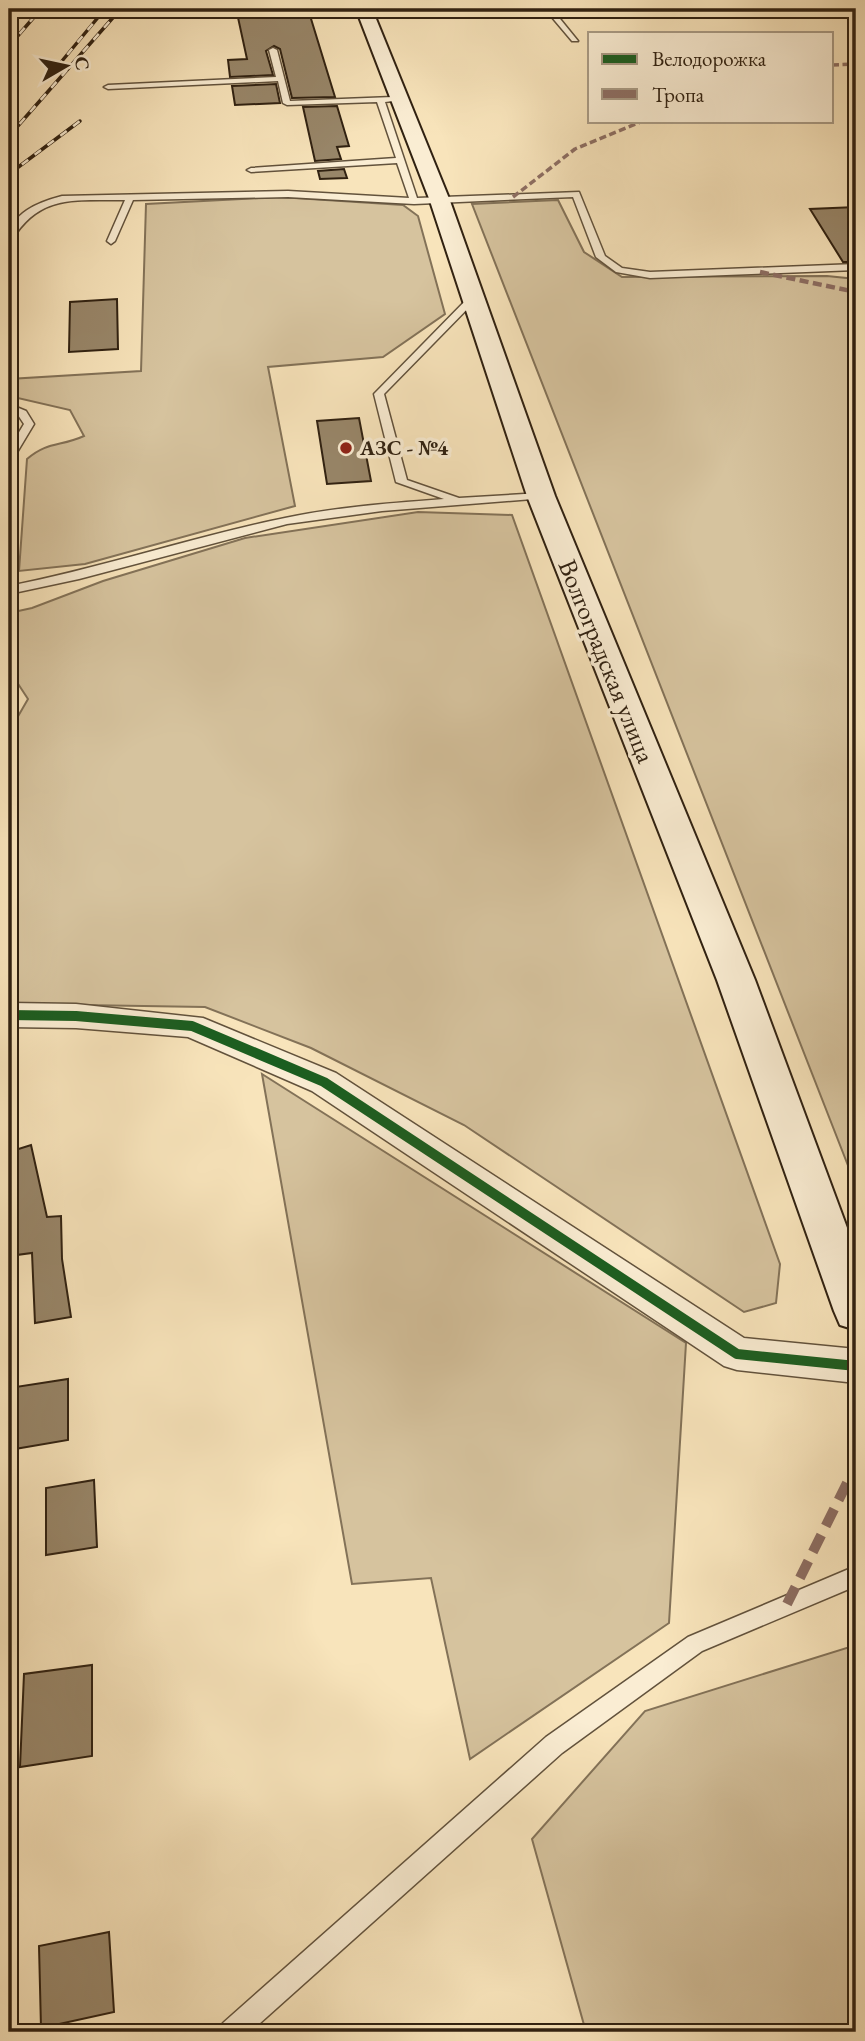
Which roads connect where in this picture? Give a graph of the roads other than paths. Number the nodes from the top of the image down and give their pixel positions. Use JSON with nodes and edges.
{"nodes":[{"id":1,"x":364,"y":9,"type":"edge"},
{"id":2,"x":548,"y":9,"type":"edge"},
{"id":3,"x":575,"y":40,"type":"dead end"},
{"id":4,"x":273,"y":50,"type":"dead end"},
{"id":5,"x":281,"y":79,"type":"junction"},
{"id":6,"x":108,"y":87,"type":"dead end"},
{"id":7,"x":390,"y":99,"type":"junction"},
{"id":8,"x":400,"y":160,"type":"junction"},
{"id":9,"x":251,"y":170,"type":"dead end"},
{"id":10,"x":130,"y":198,"type":"junction"},
{"id":11,"x":427,"y":201,"type":"junction"},
{"id":12,"x":9,"y":238,"type":"edge"},
{"id":13,"x":111,"y":241,"type":"dead end"},
{"id":14,"x":856,"y":267,"type":"edge"},
{"id":15,"x":474,"y":297,"type":"junction"},
{"id":16,"x":9,"y":407,"type":"edge"},
{"id":17,"x":9,"y":457,"type":"edge"},
{"id":18,"x":541,"y":496,"type":"junction"},
{"id":19,"x":463,"y":502,"type":"junction"},
{"id":20,"x":9,"y":590,"type":"edge"},
{"id":21,"x":9,"y":1015,"type":"edge"},
{"id":22,"x":856,"y":1311,"type":"edge"},
{"id":23,"x":856,"y":1366,"type":"edge"},
{"id":24,"x":856,"y":1576,"type":"edge"},
{"id":25,"x":232,"y":2032,"type":"edge"}],
"edges":[{"from":1,"to":7,"type":"main road","name":"Волгоградская улица"},
{"from":2,"to":3,"type":"lane"},
{"from":4,"to":5,"type":"lane"},
{"from":5,"to":6,"type":"lane"},
{"from":5,"to":7,"type":"lane"},
{"from":7,"to":8,"type":"lane"},
{"from":7,"to":11,"type":"main road","name":"Волгоградская улица"},
{"from":8,"to":9,"type":"lane"},
{"from":8,"to":11,"type":"lane"},
{"from":10,"to":11,"type":"lane"},
{"from":10,"to":12,"type":"lane"},
{"from":10,"to":13,"type":"lane"},
{"from":11,"to":14,"type":"lane"},
{"from":11,"to":15,"type":"main road","name":"Волгоградская улица"},
{"from":15,"to":18,"type":"main road","name":"Волгоградская улица"},
{"from":15,"to":19,"type":"lane"},
{"from":16,"to":17,"type":"lane"},
{"from":18,"to":19,"type":"lane"},
{"from":18,"to":22,"type":"main road","name":"Волгоградская улица"},
{"from":19,"to":20,"type":"lane"},
{"from":21,"to":23,"type":"street"},
{"from":24,"to":25,"type":"lane"}]}
